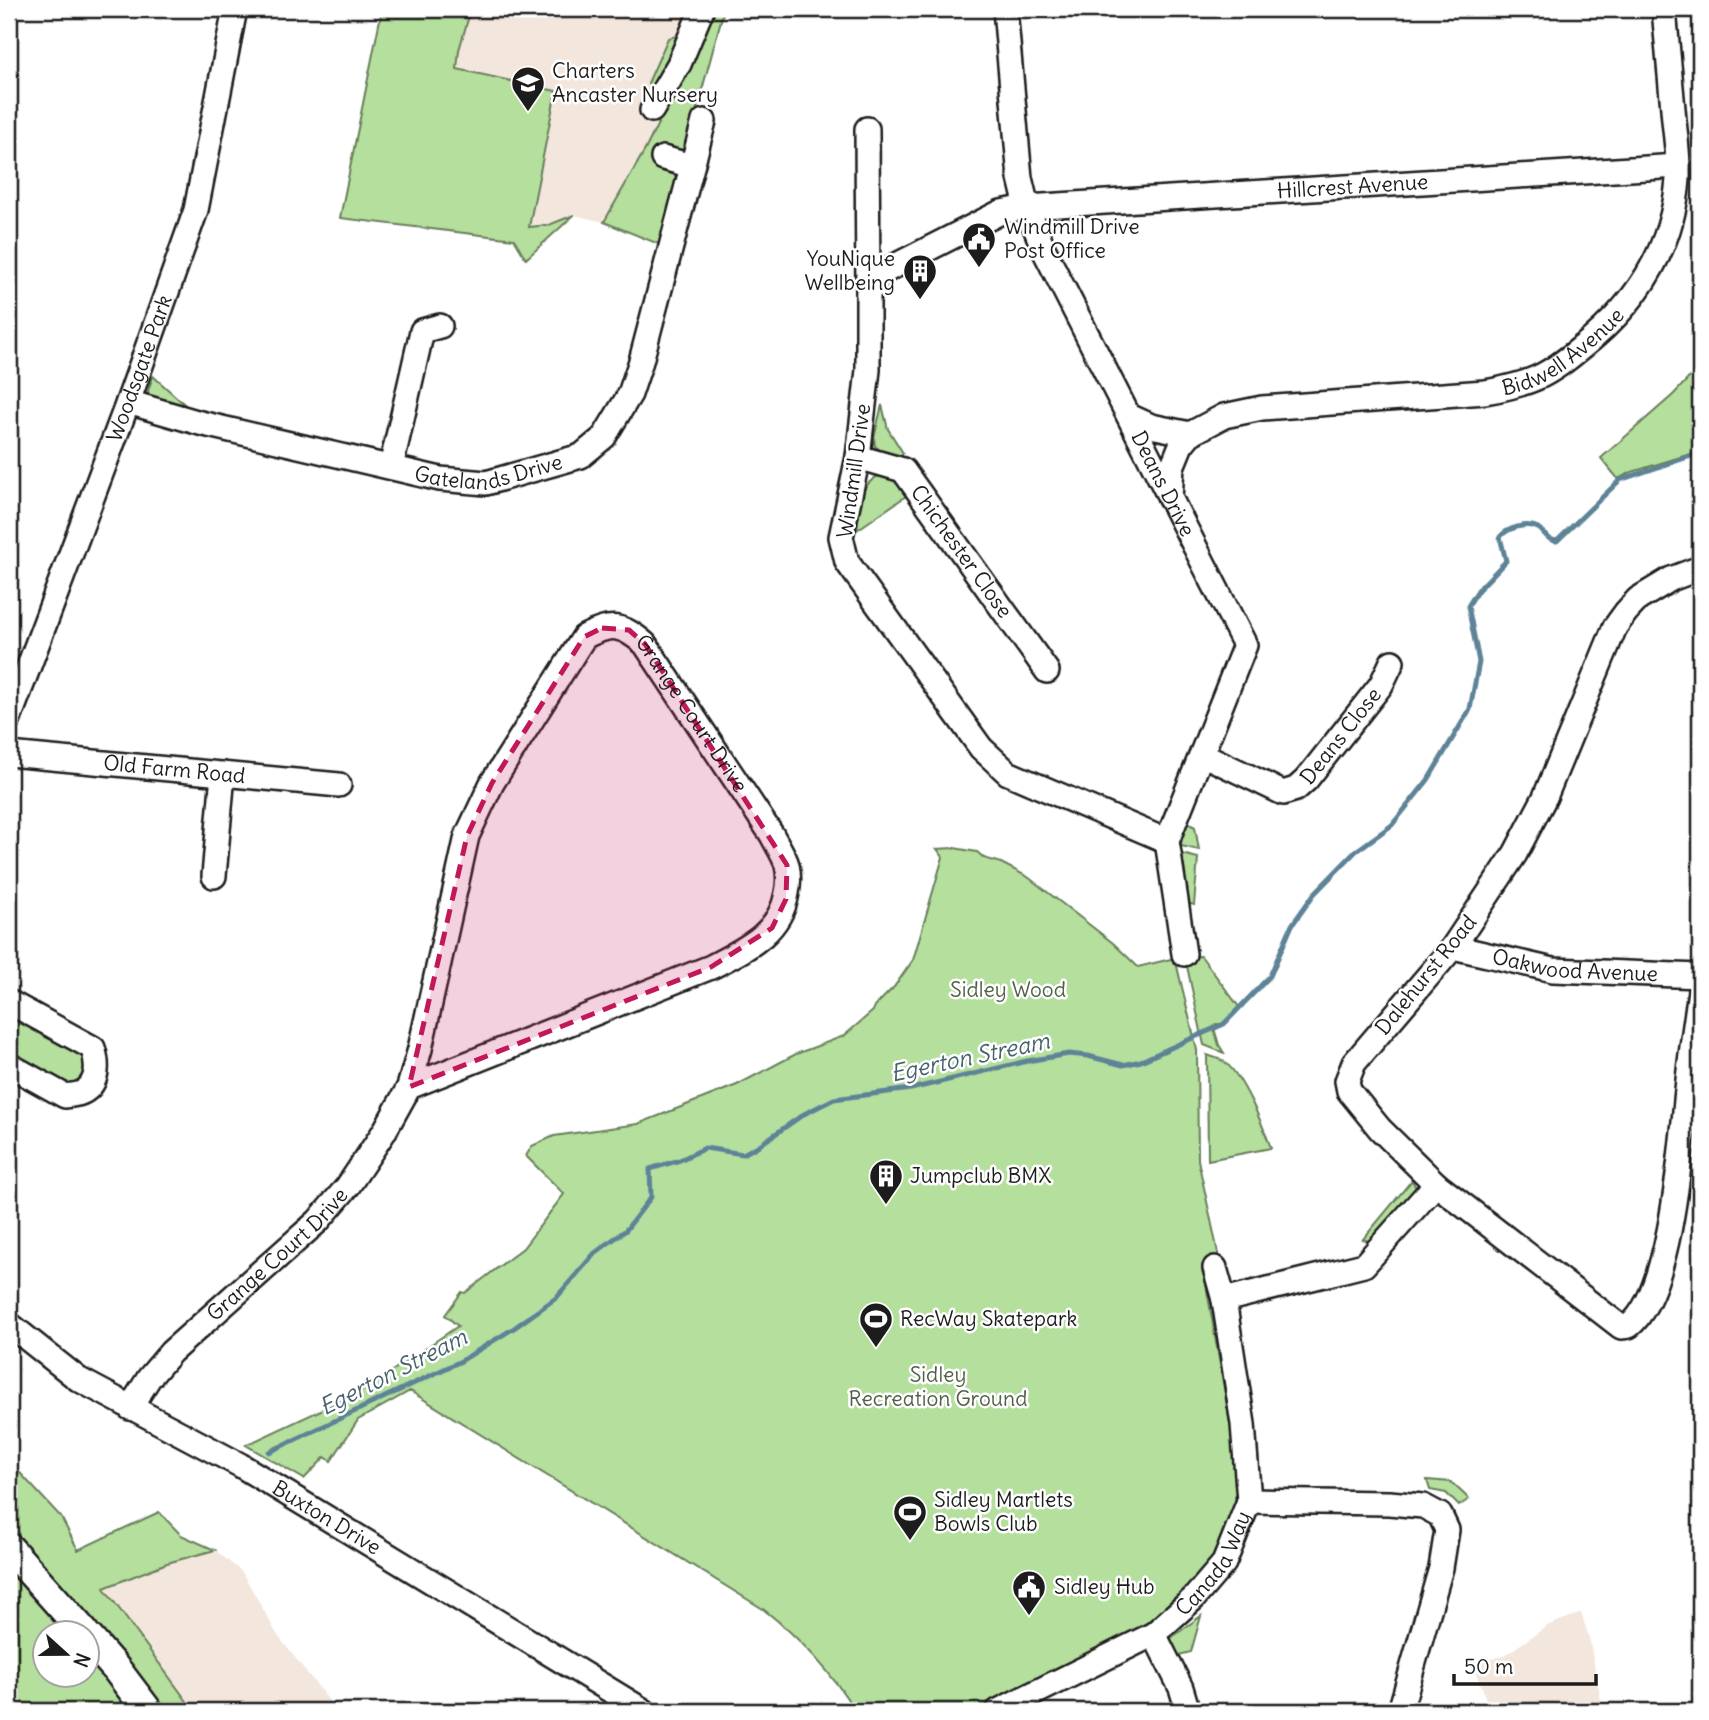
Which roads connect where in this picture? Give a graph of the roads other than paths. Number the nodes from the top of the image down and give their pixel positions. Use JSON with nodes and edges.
{"nodes":[{"id":1,"x":235,"y":9,"type":"edge"},
{"id":2,"x":1005,"y":9,"type":"edge"},
{"id":3,"x":1664,"y":9,"type":"edge"},
{"id":4,"x":699,"y":16,"type":"edge"},
{"id":5,"x":652,"y":110,"type":"dead end"},
{"id":6,"x":704,"y":121,"type":"dead end"},
{"id":7,"x":861,"y":140,"type":"dead end"},
{"id":8,"x":663,"y":159,"type":"dead end"},
{"id":9,"x":692,"y":166,"type":"junction"},
{"id":10,"x":1685,"y":176,"type":"edge"},
{"id":11,"x":1027,"y":207,"type":"junction"},
{"id":12,"x":868,"y":293,"type":"junction"},
{"id":13,"x":423,"y":325,"type":"dead end"},
{"id":14,"x":128,"y":402,"type":"junction"},
{"id":15,"x":1129,"y":416,"type":"junction"},
{"id":16,"x":1190,"y":434,"type":"junction"},
{"id":17,"x":858,"y":457,"type":"junction"},
{"id":18,"x":391,"y":467,"type":"junction"},
{"id":19,"x":1170,"y":500,"type":"junction"},
{"id":20,"x":1700,"y":568,"type":"edge"},
{"id":21,"x":1393,"y":662,"type":"dead end"},
{"id":22,"x":1049,"y":674,"type":"dead end"},
{"id":23,"x":9,"y":719,"type":"edge"},
{"id":24,"x":9,"y":754,"type":"edge"},
{"id":25,"x":1202,"y":754,"type":"junction"},
{"id":26,"x":223,"y":774,"type":"junction"},
{"id":27,"x":339,"y":785,"type":"dead end"},
{"id":28,"x":1167,"y":841,"type":"junction"},
{"id":29,"x":214,"y":876,"type":"dead end"},
{"id":30,"x":1453,"y":947,"type":"junction"},
{"id":31,"x":1184,"y":954,"type":"dead end"},
{"id":32,"x":1700,"y":976,"type":"edge"},
{"id":33,"x":1700,"y":990,"type":"edge"},
{"id":34,"x":9,"y":1002,"type":"edge"},
{"id":35,"x":9,"y":1065,"type":"edge"},
{"id":36,"x":409,"y":1087,"type":"junction"},
{"id":37,"x":1436,"y":1184,"type":"junction"},
{"id":38,"x":1215,"y":1268,"type":"dead end"},
{"id":39,"x":1224,"y":1300,"type":"junction"},
{"id":40,"x":9,"y":1324,"type":"edge"},
{"id":41,"x":130,"y":1408,"type":"junction"},
{"id":42,"x":1249,"y":1501,"type":"junction"},
{"id":43,"x":9,"y":1548,"type":"edge"},
{"id":44,"x":71,"y":1618,"type":"edge"},
{"id":45,"x":1154,"y":1634,"type":"junction"},
{"id":46,"x":102,"y":1653,"type":"edge"},
{"id":47,"x":148,"y":1711,"type":"edge"},
{"id":48,"x":644,"y":1711,"type":"edge"},
{"id":49,"x":998,"y":1711,"type":"edge"},
{"id":50,"x":1188,"y":1711,"type":"edge"},
{"id":51,"x":1401,"y":1711,"type":"edge"}],
"edges":[{"from":1,"to":14,"type":"street","name":"Woodsgate Park"},
{"from":2,"to":11,"type":"street","name":"Deans Drive"},
{"from":3,"to":10,"type":"street","name":"Bidwell Avenue"},
{"from":4,"to":5,"type":"street"},
{"from":6,"to":9,"type":"street","name":"Gatelands Drive"},
{"from":7,"to":12,"type":"street","name":"Windmill Drive"},
{"from":8,"to":9,"type":"street"},
{"from":9,"to":18,"type":"street","name":"Gatelands Drive"},
{"from":10,"to":11,"type":"street","name":"Hillcrest Avenue"},
{"from":10,"to":16,"type":"street","name":"Bidwell Avenue"},
{"from":11,"to":12,"type":"street"},
{"from":11,"to":15,"type":"street","name":"Deans Drive"},
{"from":12,"to":17,"type":"street","name":"Windmill Drive"},
{"from":13,"to":18,"type":"street"},
{"from":14,"to":18,"type":"street","name":"Gatelands Drive"},
{"from":14,"to":23,"type":"street","name":"Woodsgate Park"},
{"from":15,"to":16,"type":"street"},
{"from":15,"to":19,"type":"street","name":"Deans Drive"},
{"from":16,"to":19,"type":"street"},
{"from":17,"to":22,"type":"street","name":"Chichester Close"},
{"from":17,"to":28,"type":"street","name":"Windmill Drive"},
{"from":19,"to":25,"type":"street","name":"Deans Drive"},
{"from":20,"to":30,"type":"street","name":"Dalehurst Road"},
{"from":21,"to":25,"type":"street","name":"Deans Close"},
{"from":24,"to":26,"type":"street","name":"Old Farm Road"},
{"from":25,"to":28,"type":"street","name":"Deans Drive"},
{"from":26,"to":27,"type":"street","name":"Old Farm Road"},
{"from":26,"to":29,"type":"street"},
{"from":28,"to":31,"type":"street"},
{"from":30,"to":32,"type":"street","name":"Oakwood Avenue"},
{"from":30,"to":37,"type":"street","name":"Dalehurst Road"},
{"from":33,"to":37,"type":"street","name":"Dalehurst Road"},
{"from":34,"to":35,"type":"street"},
{"from":36,"to":36,"type":"street","name":"Grange Court Drive"},
{"from":36,"to":41,"type":"street","name":"Grange Court Drive"},
{"from":37,"to":39,"type":"street"},
{"from":38,"to":39,"type":"street","name":"Canada Way"},
{"from":39,"to":42,"type":"street","name":"Canada Way"},
{"from":40,"to":41,"type":"street","name":"Buxton Drive"},
{"from":41,"to":48,"type":"street","name":"Buxton Drive"},
{"from":42,"to":45,"type":"street","name":"Canada Way"},
{"from":42,"to":51,"type":"street"},
{"from":43,"to":44,"type":"main road"},
{"from":45,"to":49,"type":"street","name":"Canada Way"},
{"from":45,"to":50,"type":"street"},
{"from":46,"to":47,"type":"main road"}]}
